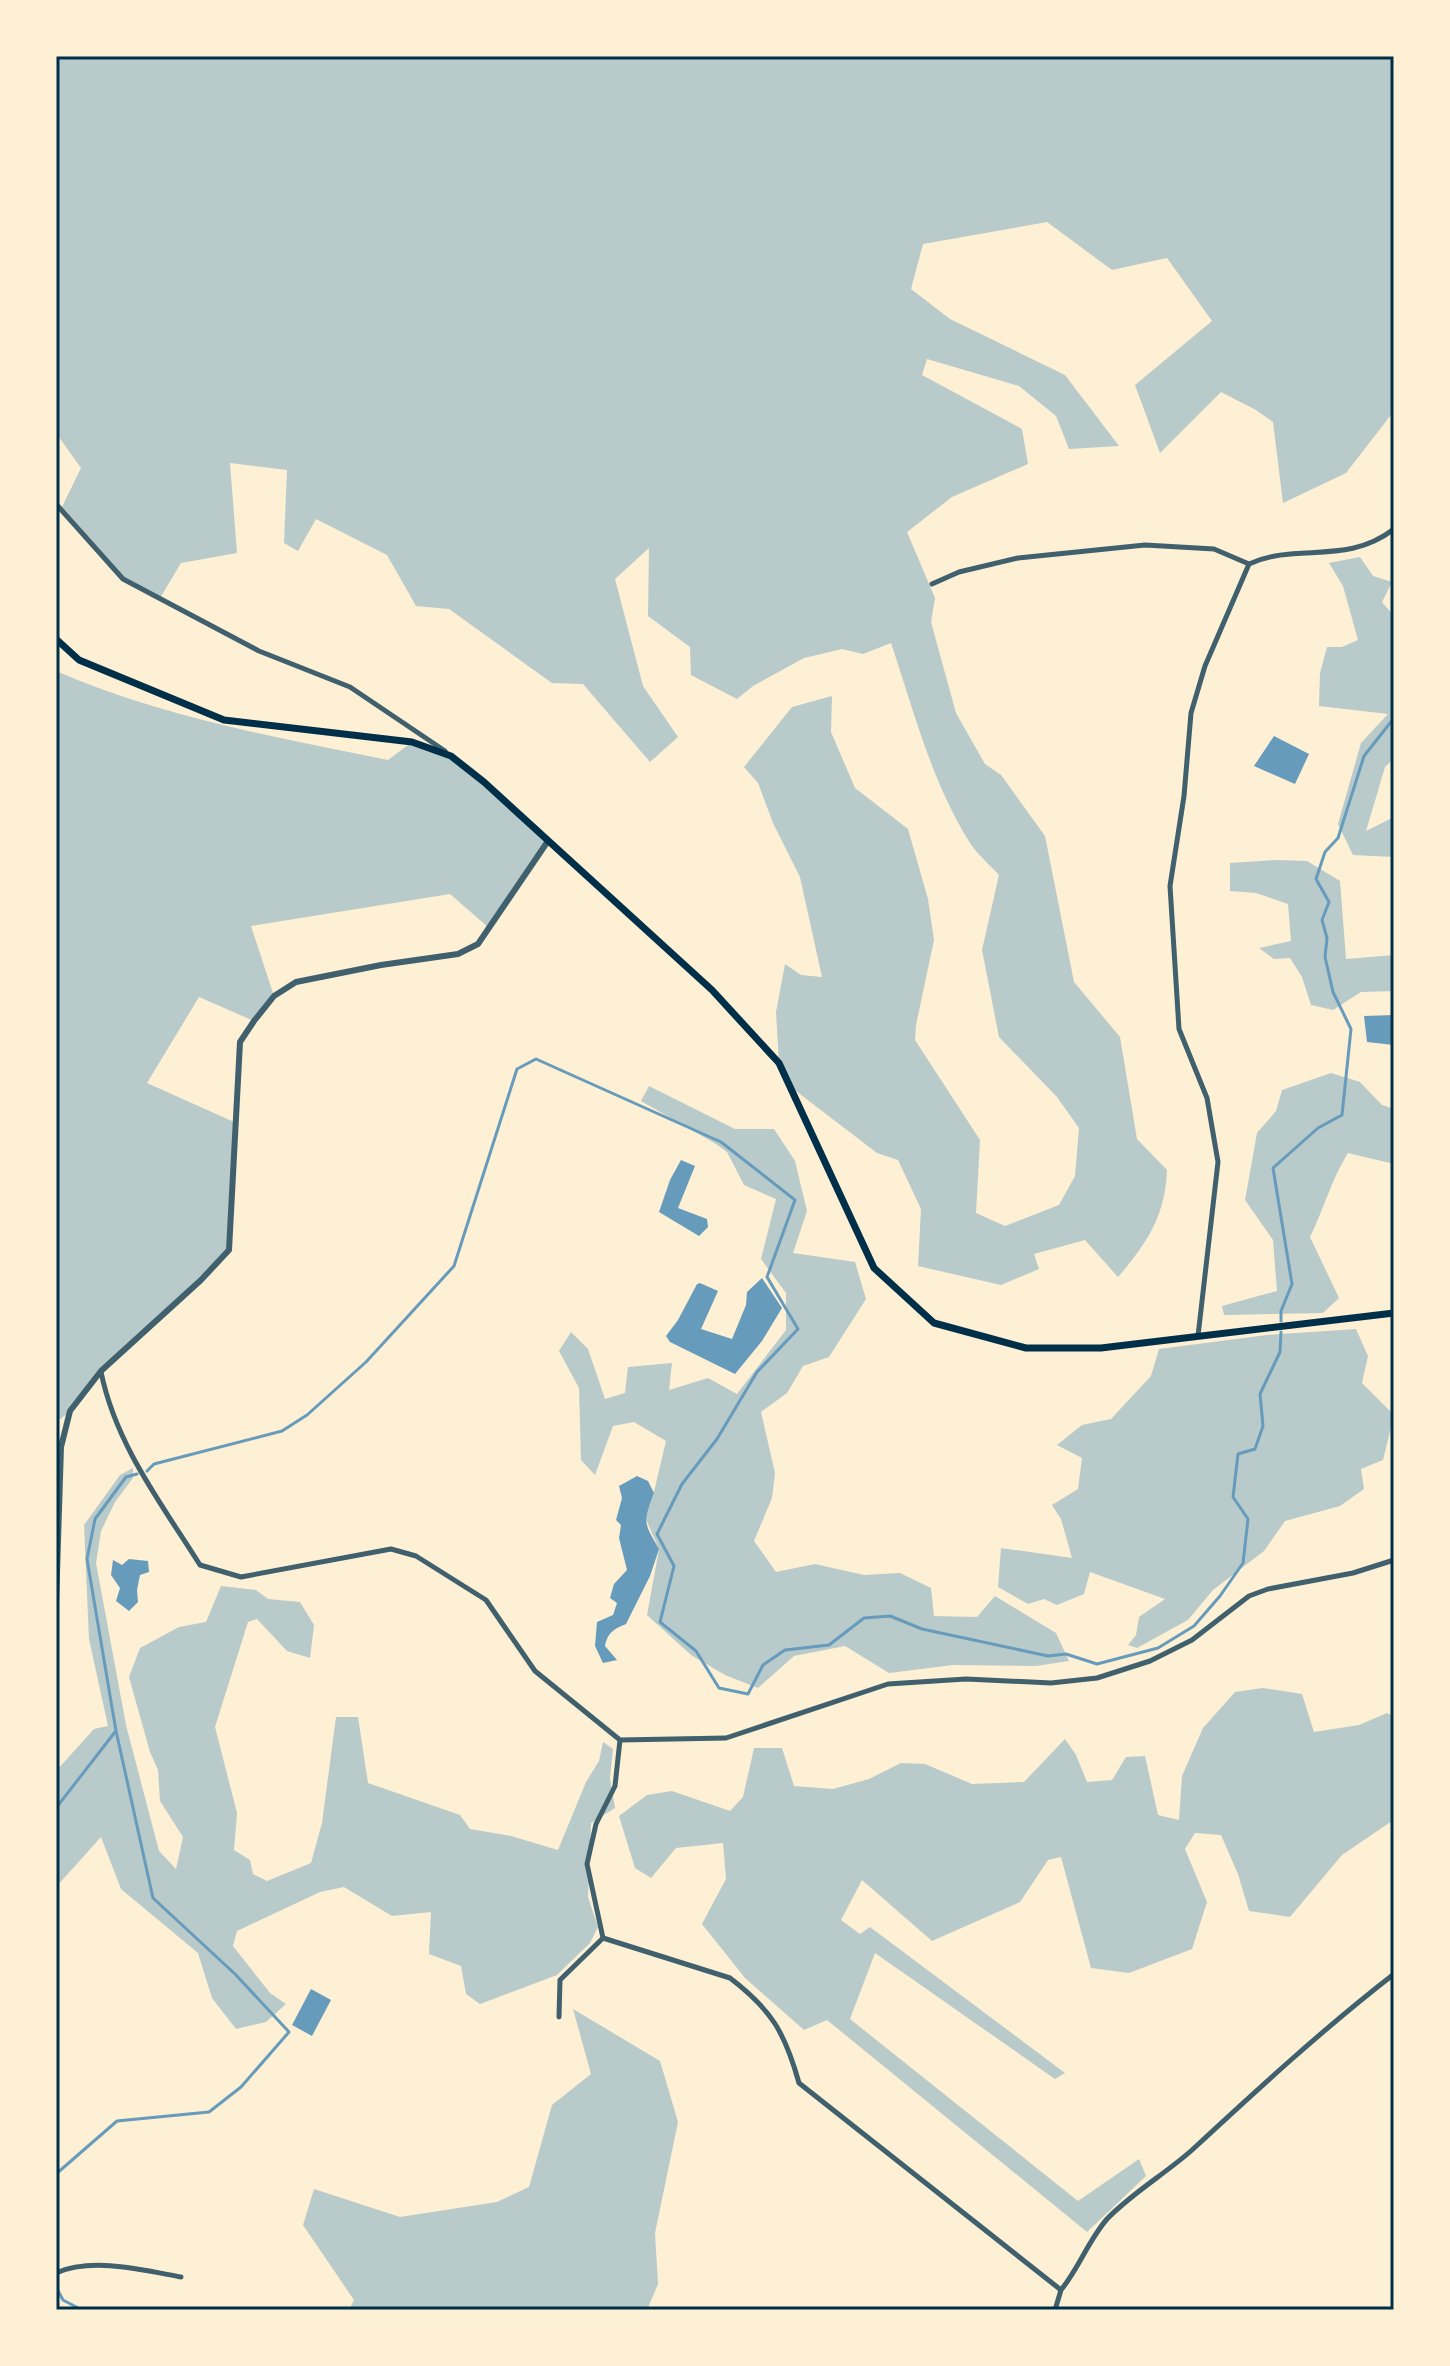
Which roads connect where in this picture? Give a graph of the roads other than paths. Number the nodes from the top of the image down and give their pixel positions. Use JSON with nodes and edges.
{"nodes":[{"id":1,"x":56,"y":504,"type":"edge"},
{"id":2,"x":1394,"y":529,"type":"edge"},
{"id":3,"x":1249,"y":564,"type":"junction"},
{"id":4,"x":932,"y":584,"type":"dead end"},
{"id":5,"x":56,"y":639,"type":"edge"},
{"id":6,"x":451,"y":756,"type":"junction"},
{"id":7,"x":548,"y":841,"type":"junction"},
{"id":8,"x":1394,"y":1313,"type":"edge"},
{"id":9,"x":1198,"y":1336,"type":"junction"},
{"id":10,"x":101,"y":1371,"type":"junction"},
{"id":11,"x":1394,"y":1560,"type":"edge"},
{"id":12,"x":56,"y":1604,"type":"edge"},
{"id":13,"x":620,"y":1740,"type":"junction"},
{"id":14,"x":603,"y":1938,"type":"junction"},
{"id":15,"x":1394,"y":1974,"type":"edge"},
{"id":16,"x":559,"y":2017,"type":"dead end"},
{"id":17,"x":56,"y":2273,"type":"edge"},
{"id":18,"x":181,"y":2277,"type":"dead end"},
{"id":19,"x":1061,"y":2290,"type":"junction"},
{"id":20,"x":1055,"y":2310,"type":"edge"}],
"edges":[{"from":1,"to":6,"type":"street"},
{"from":2,"to":3,"type":"street"},
{"from":3,"to":4,"type":"street"},
{"from":3,"to":9,"type":"street"},
{"from":5,"to":6,"type":"main road"},
{"from":6,"to":7,"type":"main road"},
{"from":7,"to":9,"type":"main road"},
{"from":7,"to":10,"type":"street"},
{"from":8,"to":9,"type":"main road"},
{"from":10,"to":12,"type":"street"},
{"from":10,"to":13,"type":"street"},
{"from":11,"to":13,"type":"street"},
{"from":13,"to":14,"type":"street"},
{"from":14,"to":16,"type":"street"},
{"from":14,"to":19,"type":"street"},
{"from":15,"to":19,"type":"street"},
{"from":17,"to":18,"type":"street"},
{"from":19,"to":20,"type":"street"}]}
